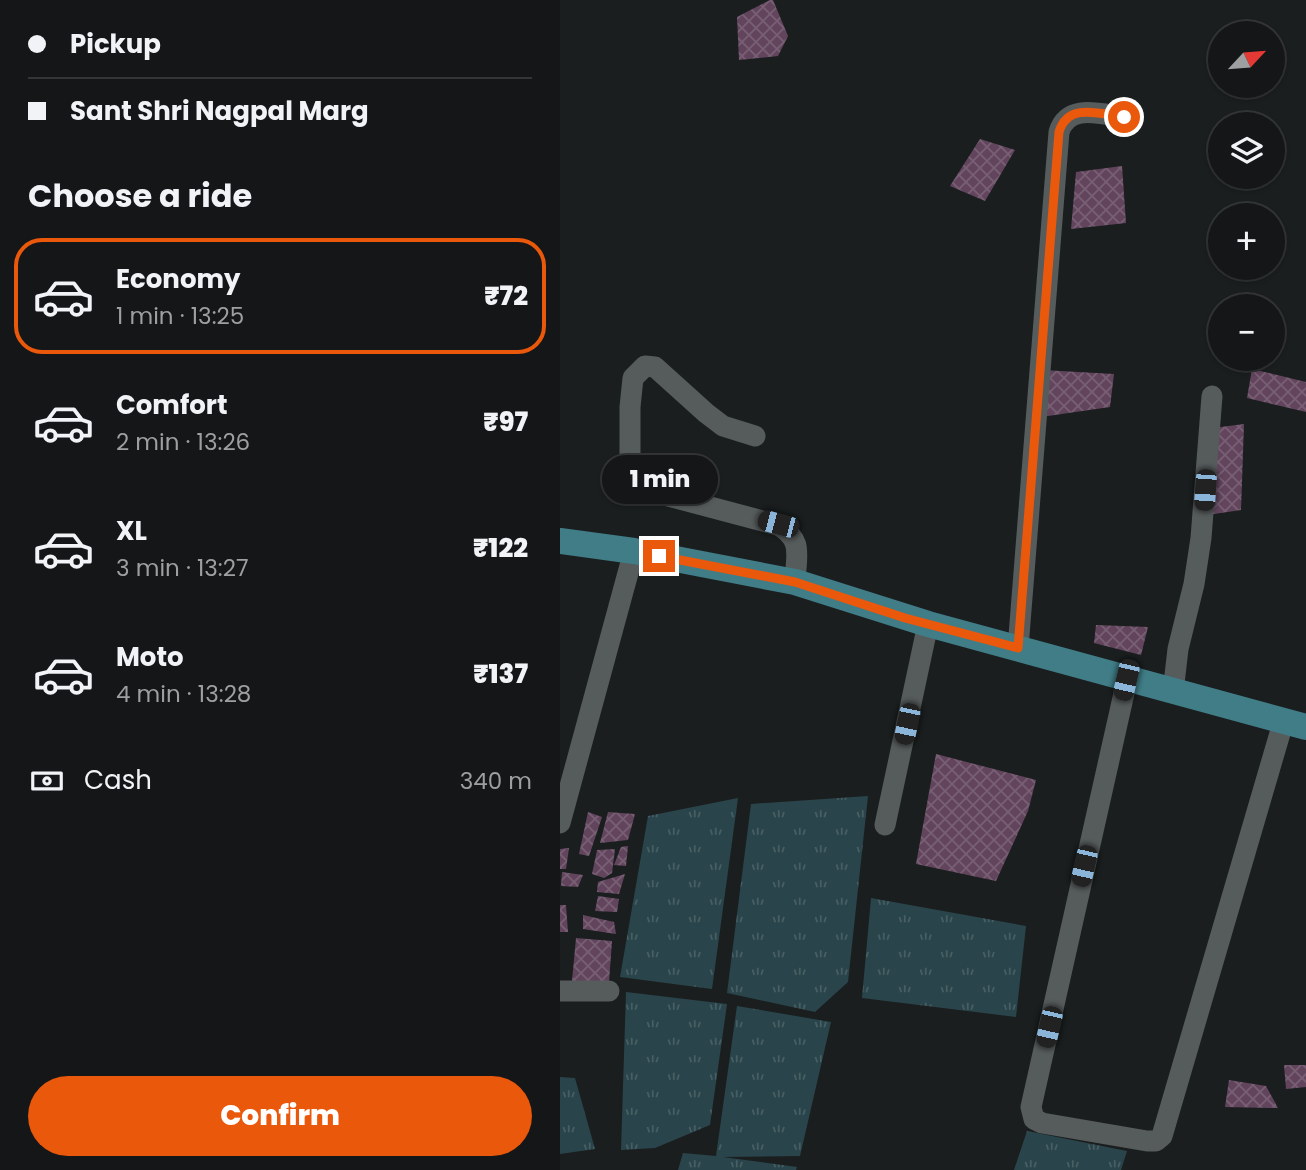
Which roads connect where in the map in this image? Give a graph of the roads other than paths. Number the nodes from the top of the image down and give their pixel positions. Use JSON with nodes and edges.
{"nodes":[{"id":1,"x":1124,"y":117,"type":"dead end"},
{"id":2,"x":1212,"y":396,"type":"dead end"},
{"id":3,"x":755,"y":436,"type":"dead end"},
{"id":4,"x":560,"y":541,"type":"edge"},
{"id":5,"x":634,"y":551,"type":"junction"},
{"id":6,"x":795,"y":582,"type":"junction"},
{"id":7,"x":928,"y":624,"type":"junction"},
{"id":8,"x":1018,"y":648,"type":"junction"},
{"id":9,"x":1126,"y":680,"type":"junction"},
{"id":10,"x":1173,"y":692,"type":"junction"},
{"id":11,"x":1294,"y":725,"type":"edge"},
{"id":12,"x":560,"y":823,"type":"edge"},
{"id":13,"x":885,"y":825,"type":"dead end"},
{"id":14,"x":560,"y":991,"type":"edge"},
{"id":15,"x":609,"y":991,"type":"dead end"}],
"edges":[{"from":1,"to":8,"type":"street"},
{"from":2,"to":10,"type":"street"},
{"from":3,"to":6,"type":"street"},
{"from":4,"to":5,"type":"main road"},
{"from":5,"to":6,"type":"main road"},
{"from":5,"to":12,"type":"street"},
{"from":6,"to":7,"type":"main road"},
{"from":7,"to":8,"type":"main road"},
{"from":7,"to":13,"type":"street"},
{"from":8,"to":9,"type":"main road"},
{"from":9,"to":10,"type":"main road"},
{"from":9,"to":11,"type":"street"},
{"from":10,"to":11,"type":"main road"},
{"from":14,"to":15,"type":"street"}]}
